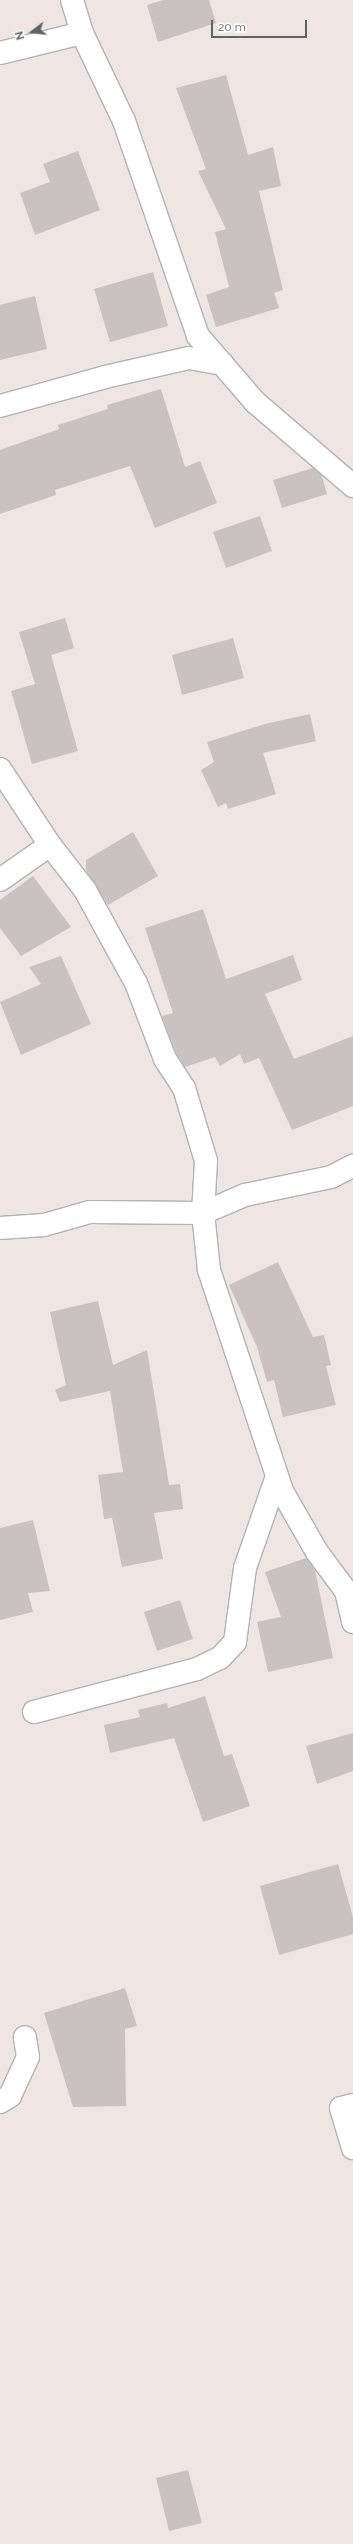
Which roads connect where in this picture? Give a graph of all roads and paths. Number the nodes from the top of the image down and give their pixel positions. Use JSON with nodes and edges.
{"nodes":[{"id":1,"x":72,"y":0,"type":"edge"},
{"id":2,"x":82,"y":33,"type":"junction"},
{"id":3,"x":0,"y":53,"type":"edge"},
{"id":4,"x":222,"y":364,"type":"junction"},
{"id":5,"x":0,"y":406,"type":"edge"},
{"id":6,"x":353,"y":486,"type":"edge"},
{"id":7,"x":0,"y":768,"type":"edge"},
{"id":8,"x":50,"y":845,"type":"junction"},
{"id":9,"x":0,"y":880,"type":"edge"},
{"id":10,"x":353,"y":1166,"type":"edge"},
{"id":11,"x":203,"y":1213,"type":"junction"},
{"id":12,"x":0,"y":1228,"type":"edge"},
{"id":13,"x":277,"y":1476,"type":"junction"},
{"id":14,"x":353,"y":1622,"type":"edge"},
{"id":15,"x":34,"y":1712,"type":"dead end"},
{"id":16,"x":25,"y":2037,"type":"dead end"},
{"id":17,"x":0,"y":2102,"type":"edge"},
{"id":18,"x":353,"y":2105,"type":"edge"},
{"id":19,"x":353,"y":2148,"type":"edge"}],
"edges":[{"from":1,"to":2,"type":"street"},
{"from":2,"to":3,"type":"street"},
{"from":2,"to":4,"type":"street"},
{"from":4,"to":5,"type":"street"},
{"from":4,"to":6,"type":"street"},
{"from":7,"to":8,"type":"street"},
{"from":8,"to":9,"type":"street"},
{"from":8,"to":11,"type":"street"},
{"from":10,"to":11,"type":"street"},
{"from":11,"to":12,"type":"street"},
{"from":11,"to":13,"type":"street"},
{"from":13,"to":14,"type":"street"},
{"from":13,"to":15,"type":"street"},
{"from":16,"to":17,"type":"street"},
{"from":18,"to":19,"type":"street"}]}
